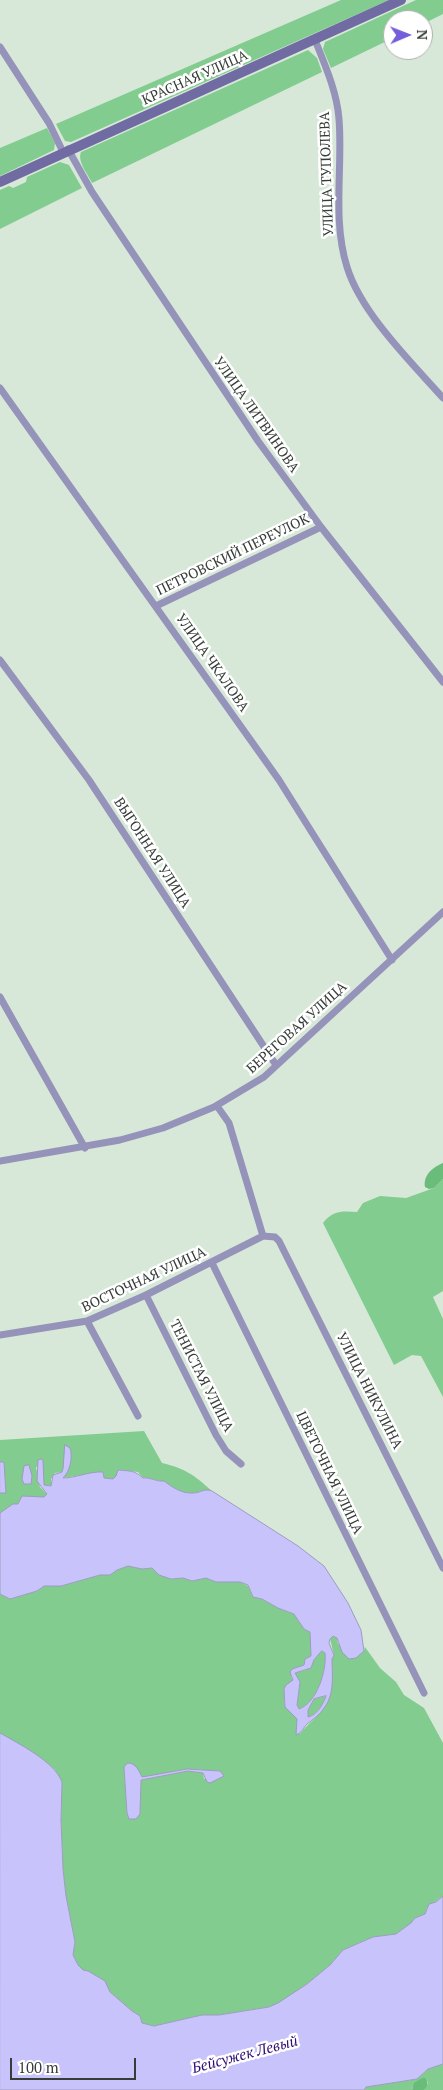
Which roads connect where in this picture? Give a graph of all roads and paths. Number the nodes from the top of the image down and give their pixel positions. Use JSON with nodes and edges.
{"nodes":[{"id":1,"x":400,"y":0,"type":"edge"},
{"id":2,"x":315,"y":40,"type":"junction"},
{"id":3,"x":0,"y":47,"type":"edge"},
{"id":4,"x":66,"y":150,"type":"junction"},
{"id":5,"x":0,"y":182,"type":"edge"},
{"id":6,"x":0,"y":388,"type":"edge"},
{"id":7,"x":443,"y":398,"type":"edge"},
{"id":8,"x":321,"y":527,"type":"junction"},
{"id":9,"x":156,"y":606,"type":"junction"},
{"id":10,"x":0,"y":660,"type":"edge"},
{"id":11,"x":443,"y":682,"type":"edge"},
{"id":12,"x":443,"y":912,"type":"edge"},
{"id":13,"x":392,"y":960,"type":"junction"},
{"id":14,"x":0,"y":997,"type":"edge"},
{"id":15,"x":276,"y":1065,"type":"junction"},
{"id":16,"x":217,"y":1106,"type":"junction"},
{"id":17,"x":85,"y":1148,"type":"junction"},
{"id":18,"x":0,"y":1161,"type":"edge"},
{"id":19,"x":263,"y":1236,"type":"junction"},
{"id":20,"x":212,"y":1263,"type":"junction"},
{"id":21,"x":146,"y":1295,"type":"junction"},
{"id":22,"x":86,"y":1321,"type":"junction"},
{"id":23,"x":0,"y":1335,"type":"edge"},
{"id":24,"x":138,"y":1416,"type":"dead end"},
{"id":25,"x":241,"y":1464,"type":"dead end"},
{"id":26,"x":443,"y":1568,"type":"edge"},
{"id":27,"x":424,"y":1693,"type":"dead end"}],
"edges":[{"from":1,"to":2,"type":"street","name":"КРАСНАЯ УЛИЦА"},
{"from":2,"to":4,"type":"street","name":"КРАСНАЯ УЛИЦА"},
{"from":2,"to":7,"type":"street","name":"УЛИЦА ТУПОЛЕВА"},
{"from":3,"to":4,"type":"street","name":"УЛИЦА ЛИТВИНОВА"},
{"from":4,"to":5,"type":"street","name":"КРАСНАЯ УЛИЦА"},
{"from":4,"to":8,"type":"street","name":"УЛИЦА ЛИТВИНОВА"},
{"from":6,"to":9,"type":"street","name":"УЛИЦА ЧКАЛОВА"},
{"from":8,"to":9,"type":"street","name":"ПЕТРОВСКИЙ ПЕРЕУЛОК"},
{"from":8,"to":11,"type":"street","name":"УЛИЦА ЛИТВИНОВА"},
{"from":9,"to":13,"type":"street","name":"УЛИЦА ЧКАЛОВА"},
{"from":10,"to":15,"type":"street","name":"ВЫГОННАЯ УЛИЦА"},
{"from":12,"to":13,"type":"street","name":"БЕРЕГОВАЯ УЛИЦА"},
{"from":13,"to":15,"type":"street","name":"БЕРЕГОВАЯ УЛИЦА"},
{"from":14,"to":17,"type":"street"},
{"from":15,"to":16,"type":"street","name":"БЕРЕГОВАЯ УЛИЦА"},
{"from":16,"to":17,"type":"street","name":"БЕРЕГОВАЯ УЛИЦА"},
{"from":16,"to":19,"type":"street"},
{"from":17,"to":18,"type":"street","name":"БЕРЕГОВАЯ УЛИЦА"},
{"from":19,"to":20,"type":"street","name":"ВОСТОЧНАЯ УЛИЦА"},
{"from":19,"to":26,"type":"street","name":"УЛИЦА НИКУЛИНА"},
{"from":20,"to":21,"type":"street","name":"ВОСТОЧНАЯ УЛИЦА"},
{"from":20,"to":27,"type":"street","name":"ЦВЕТОЧНАЯ УЛИЦА"},
{"from":21,"to":22,"type":"street","name":"ВОСТОЧНАЯ УЛИЦА"},
{"from":21,"to":25,"type":"street","name":"ТЕНИСТАЯ УЛИЦА"},
{"from":22,"to":23,"type":"street","name":"ВОСТОЧНАЯ УЛИЦА"},
{"from":22,"to":24,"type":"street"}]}
